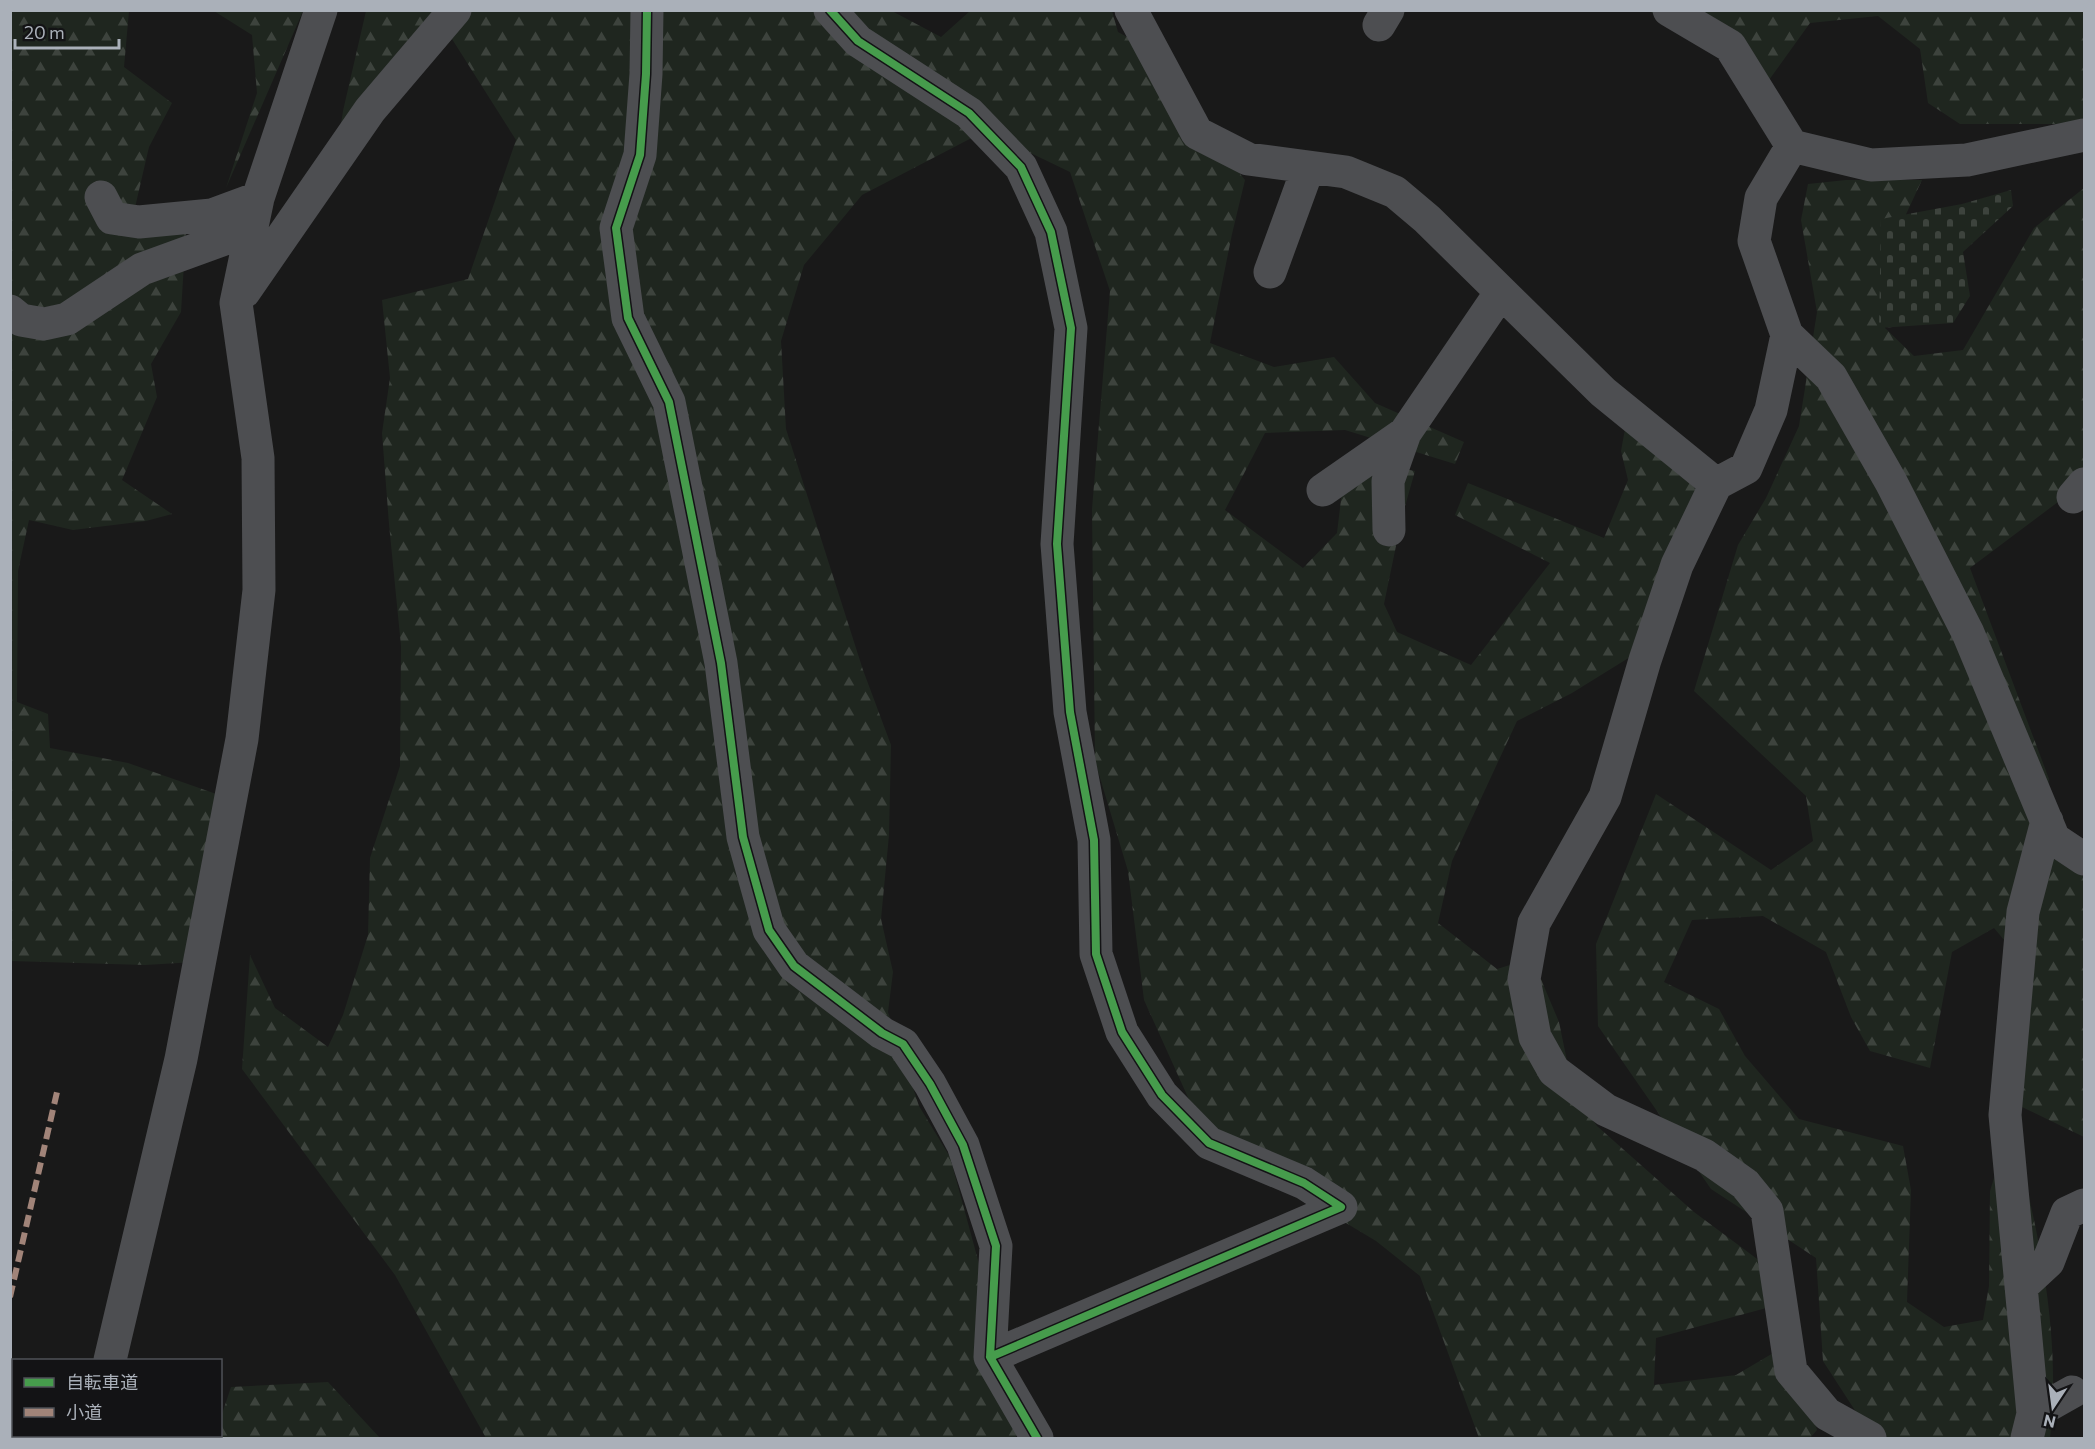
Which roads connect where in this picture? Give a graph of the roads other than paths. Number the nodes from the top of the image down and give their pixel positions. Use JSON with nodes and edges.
{"nodes":[{"id":1,"x":321,"y":10,"type":"edge"},
{"id":2,"x":455,"y":10,"type":"edge"},
{"id":3,"x":647,"y":10,"type":"edge"},
{"id":4,"x":830,"y":10,"type":"edge"},
{"id":5,"x":1131,"y":10,"type":"edge"},
{"id":6,"x":1669,"y":10,"type":"edge"},
{"id":7,"x":2085,"y":135,"type":"edge"},
{"id":8,"x":1792,"y":146,"type":"junction"},
{"id":9,"x":1308,"y":168,"type":"junction"},
{"id":10,"x":101,"y":197,"type":"dead end"},
{"id":11,"x":255,"y":214,"type":"junction"},
{"id":12,"x":1270,"y":272,"type":"dead end"},
{"id":13,"x":1501,"y":292,"type":"junction"},
{"id":14,"x":236,"y":303,"type":"junction"},
{"id":15,"x":10,"y":311,"type":"edge"},
{"id":16,"x":1787,"y":335,"type":"junction"},
{"id":17,"x":1405,"y":433,"type":"junction"},
{"id":18,"x":1716,"y":484,"type":"junction"},
{"id":19,"x":1323,"y":490,"type":"dead end"},
{"id":20,"x":1389,"y":530,"type":"dead end"},
{"id":21,"x":2047,"y":821,"type":"junction"},
{"id":22,"x":2085,"y":859,"type":"edge"},
{"id":23,"x":2085,"y":1205,"type":"edge"},
{"id":24,"x":2021,"y":1287,"type":"junction"},
{"id":25,"x":990,"y":1358,"type":"junction"},
{"id":26,"x":110,"y":1359,"type":"edge"},
{"id":27,"x":2072,"y":1392,"type":"dead end"},
{"id":28,"x":2030,"y":1426,"type":"edge"},
{"id":29,"x":1037,"y":1438,"type":"edge"},
{"id":30,"x":1870,"y":1438,"type":"edge"}],
"edges":[{"from":1,"to":11,"type":"street"},
{"from":2,"to":14,"type":"street"},
{"from":3,"to":25,"type":"street"},
{"from":4,"to":25,"type":"street"},
{"from":5,"to":9,"type":"street"},
{"from":6,"to":8,"type":"street"},
{"from":7,"to":8,"type":"street"},
{"from":8,"to":16,"type":"street"},
{"from":9,"to":12,"type":"street"},
{"from":9,"to":13,"type":"street"},
{"from":10,"to":11,"type":"street"},
{"from":11,"to":14,"type":"street"},
{"from":11,"to":15,"type":"street"},
{"from":13,"to":17,"type":"street"},
{"from":13,"to":18,"type":"street"},
{"from":14,"to":26,"type":"street"},
{"from":16,"to":18,"type":"street"},
{"from":16,"to":21,"type":"street"},
{"from":17,"to":19,"type":"street"},
{"from":17,"to":20,"type":"street"},
{"from":18,"to":30,"type":"street"},
{"from":21,"to":22,"type":"street"},
{"from":21,"to":24,"type":"street"},
{"from":23,"to":24,"type":"street"},
{"from":24,"to":28,"type":"street"},
{"from":25,"to":29,"type":"street"},
{"from":27,"to":28,"type":"street"}]}
